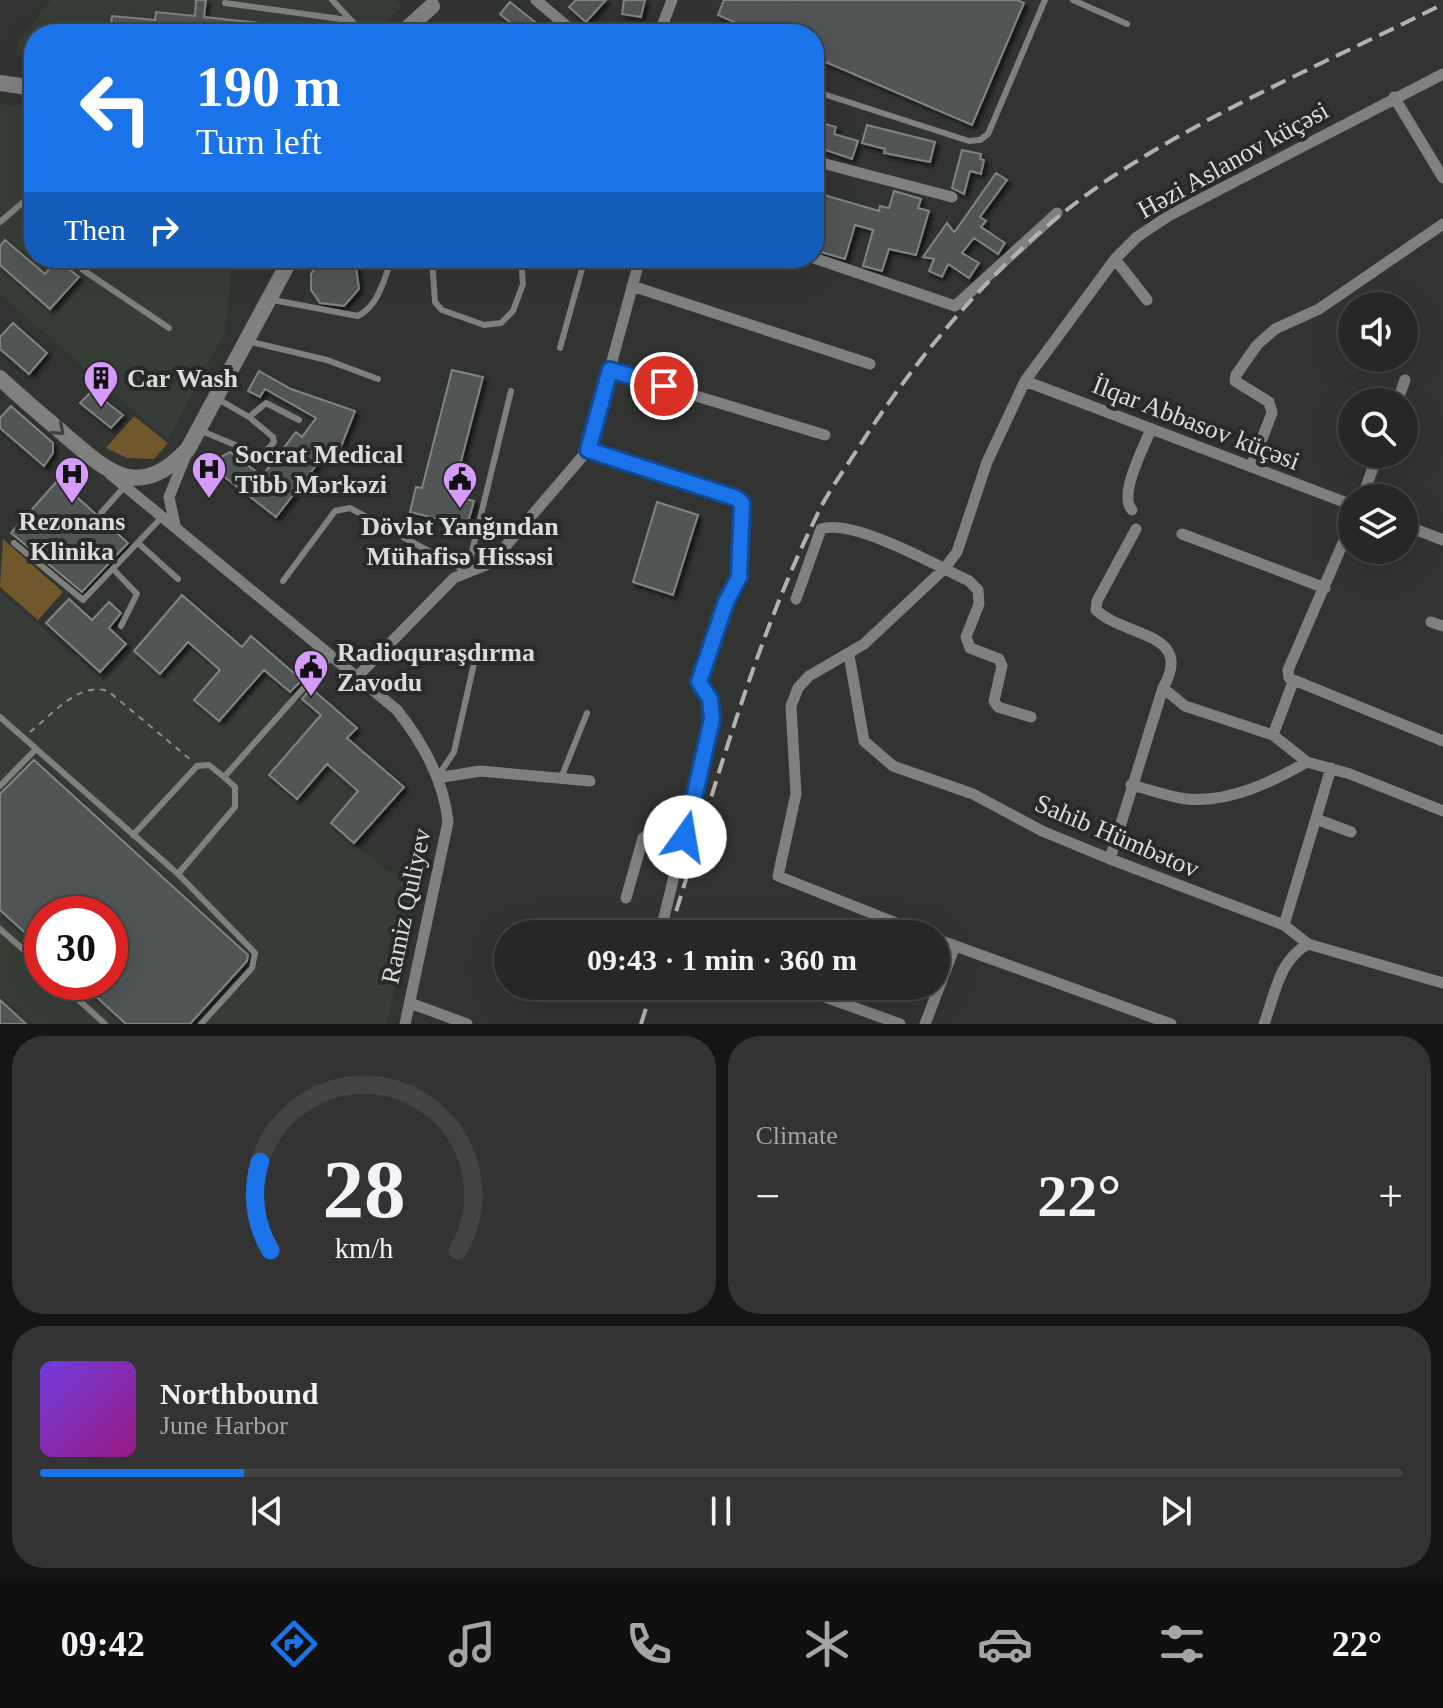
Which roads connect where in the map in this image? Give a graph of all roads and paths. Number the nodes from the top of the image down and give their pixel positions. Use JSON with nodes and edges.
{"nodes":[{"id":1,"x":332,"y":0,"type":"edge"},
{"id":2,"x":536,"y":0,"type":"edge"},
{"id":3,"x":672,"y":0,"type":"edge"},
{"id":4,"x":1045,"y":0,"type":"edge"},
{"id":5,"x":1073,"y":0,"type":"edge"},
{"id":6,"x":225,"y":3,"type":"dead end"},
{"id":7,"x":434,"y":3,"type":"edge"},
{"id":8,"x":348,"y":20,"type":"junction"},
{"id":9,"x":353,"y":24,"type":"edge"},
{"id":10,"x":412,"y":24,"type":"edge"},
{"id":11,"x":421,"y":24,"type":"edge"},
{"id":12,"x":564,"y":24,"type":"edge"},
{"id":13,"x":663,"y":24,"type":"edge"},
{"id":14,"x":1127,"y":24,"type":"dead end"},
{"id":15,"x":1443,"y":74,"type":"edge"},
{"id":16,"x":0,"y":83,"type":"edge"},
{"id":17,"x":24,"y":87,"type":"edge"},
{"id":18,"x":824,"y":94,"type":"edge"},
{"id":19,"x":1394,"y":97,"type":"junction"},
{"id":20,"x":824,"y":164,"type":"edge"},
{"id":21,"x":1443,"y":178,"type":"edge"},
{"id":22,"x":952,"y":197,"type":"dead end"},
{"id":23,"x":24,"y":202,"type":"edge"},
{"id":24,"x":1057,"y":213,"type":"dead end"},
{"id":25,"x":0,"y":222,"type":"edge"},
{"id":26,"x":1443,"y":224,"type":"edge"},
{"id":27,"x":1115,"y":259,"type":"junction"},
{"id":28,"x":824,"y":261,"type":"edge"},
{"id":29,"x":83,"y":268,"type":"edge"},
{"id":30,"x":281,"y":268,"type":"edge"},
{"id":31,"x":285,"y":268,"type":"edge"},
{"id":32,"x":388,"y":268,"type":"edge"},
{"id":33,"x":433,"y":268,"type":"edge"},
{"id":34,"x":522,"y":268,"type":"edge"},
{"id":35,"x":582,"y":268,"type":"edge"},
{"id":36,"x":637,"y":268,"type":"edge"},
{"id":37,"x":280,"y":277,"type":"junction"},
{"id":38,"x":632,"y":286,"type":"junction"},
{"id":39,"x":269,"y":299,"type":"junction"},
{"id":40,"x":1147,"y":300,"type":"dead end"},
{"id":41,"x":169,"y":328,"type":"dead end"},
{"id":42,"x":247,"y":341,"type":"junction"},
{"id":43,"x":560,"y":348,"type":"dead end"},
{"id":44,"x":870,"y":364,"type":"dead end"},
{"id":45,"x":610,"y":370,"type":"junction"},
{"id":46,"x":378,"y":379,"type":"dead end"},
{"id":47,"x":1405,"y":380,"type":"dead end"},
{"id":48,"x":1025,"y":381,"type":"junction"},
{"id":49,"x":2,"y":384,"type":"edge"},
{"id":50,"x":1402,"y":388,"type":"edge"},
{"id":51,"x":511,"y":391,"type":"dead end"},
{"id":52,"x":216,"y":398,"type":"junction"},
{"id":53,"x":249,"y":417,"type":"junction"},
{"id":54,"x":299,"y":420,"type":"dead end"},
{"id":55,"x":1151,"y":429,"type":"junction"},
{"id":56,"x":199,"y":430,"type":"junction"},
{"id":57,"x":825,"y":435,"type":"dead end"},
{"id":58,"x":188,"y":449,"type":"junction"},
{"id":59,"x":588,"y":450,"type":"junction"},
{"id":60,"x":1251,"y":467,"type":"junction"},
{"id":61,"x":104,"y":469,"type":"junction"},
{"id":62,"x":125,"y":486,"type":"junction"},
{"id":63,"x":1338,"y":500,"type":"edge"},
{"id":64,"x":1132,"y":510,"type":"dead end"},
{"id":65,"x":101,"y":513,"type":"dead end"},
{"id":66,"x":162,"y":517,"type":"junction"},
{"id":67,"x":177,"y":529,"type":"junction"},
{"id":68,"x":1136,"y":529,"type":"dead end"},
{"id":69,"x":1418,"y":530,"type":"edge"},
{"id":70,"x":1182,"y":534,"type":"dead end"},
{"id":71,"x":1443,"y":540,"type":"edge"},
{"id":72,"x":14,"y":543,"type":"dead end"},
{"id":73,"x":138,"y":543,"type":"junction"},
{"id":74,"x":1338,"y":556,"type":"edge"},
{"id":75,"x":944,"y":569,"type":"junction"},
{"id":76,"x":114,"y":570,"type":"junction"},
{"id":77,"x":467,"y":572,"type":"junction"},
{"id":78,"x":178,"y":579,"type":"dead end"},
{"id":79,"x":283,"y":581,"type":"dead end"},
{"id":80,"x":1325,"y":588,"type":"junction"},
{"id":81,"x":796,"y":599,"type":"dead end"},
{"id":82,"x":121,"y":626,"type":"dead end"},
{"id":83,"x":849,"y":655,"type":"junction"},
{"id":84,"x":332,"y":656,"type":"junction"},
{"id":85,"x":475,"y":659,"type":"dead end"},
{"id":86,"x":357,"y":677,"type":"junction"},
{"id":87,"x":1293,"y":682,"type":"junction"},
{"id":88,"x":1163,"y":688,"type":"junction"},
{"id":89,"x":587,"y":713,"type":"dead end"},
{"id":90,"x":0,"y":717,"type":"edge"},
{"id":91,"x":1031,"y":717,"type":"dead end"},
{"id":92,"x":1273,"y":735,"type":"junction"},
{"id":93,"x":23,"y":737,"type":"junction"},
{"id":94,"x":1443,"y":741,"type":"edge"},
{"id":95,"x":36,"y":749,"type":"junction"},
{"id":96,"x":1307,"y":762,"type":"junction"},
{"id":97,"x":197,"y":766,"type":"junction"},
{"id":98,"x":1331,"y":768,"type":"junction"},
{"id":99,"x":224,"y":777,"type":"junction"},
{"id":100,"x":437,"y":778,"type":"junction"},
{"id":101,"x":561,"y":778,"type":"junction"},
{"id":102,"x":590,"y":781,"type":"dead end"},
{"id":103,"x":1131,"y":785,"type":"junction"},
{"id":104,"x":0,"y":786,"type":"edge"},
{"id":105,"x":1443,"y":811,"type":"edge"},
{"id":106,"x":1316,"y":819,"type":"junction"},
{"id":107,"x":1351,"y":832,"type":"dead end"},
{"id":108,"x":133,"y":835,"type":"junction"},
{"id":109,"x":685,"y":837,"type":"junction"},
{"id":110,"x":1110,"y":859,"type":"junction"},
{"id":111,"x":178,"y":874,"type":"junction"},
{"id":112,"x":626,"y":898,"type":"dead end"},
{"id":113,"x":664,"y":920,"type":"edge"},
{"id":114,"x":887,"y":920,"type":"edge"},
{"id":115,"x":1284,"y":925,"type":"junction"},
{"id":116,"x":0,"y":929,"type":"edge"},
{"id":117,"x":950,"y":944,"type":"edge"},
{"id":118,"x":1308,"y":944,"type":"junction"},
{"id":119,"x":955,"y":946,"type":"junction"},
{"id":120,"x":24,"y":950,"type":"edge"},
{"id":121,"x":1443,"y":983,"type":"edge"},
{"id":122,"x":79,"y":1000,"type":"edge"},
{"id":123,"x":833,"y":1000,"type":"edge"},
{"id":124,"x":410,"y":1003,"type":"junction"},
{"id":125,"x":105,"y":1024,"type":"edge"},
{"id":126,"x":201,"y":1024,"type":"edge"},
{"id":127,"x":405,"y":1024,"type":"edge"},
{"id":128,"x":467,"y":1024,"type":"edge"},
{"id":129,"x":900,"y":1024,"type":"edge"},
{"id":130,"x":925,"y":1024,"type":"edge"},
{"id":131,"x":1171,"y":1024,"type":"edge"},
{"id":132,"x":1264,"y":1024,"type":"edge"}],
"edges":[{"from":1,"to":8,"type":"lane"},
{"from":2,"to":12,"type":"street"},
{"from":3,"to":13,"type":"street"},
{"from":4,"to":18,"type":"lane"},
{"from":5,"to":14,"type":"lane"},
{"from":6,"to":8,"type":"lane"},
{"from":7,"to":10,"type":"main road"},
{"from":7,"to":11,"type":"main road"},
{"from":8,"to":9,"type":"lane"},
{"from":15,"to":19,"type":"street","name":"Həzi Aslanov küçəsi"},
{"from":16,"to":17,"type":"main road"},
{"from":19,"to":21,"type":"street"},
{"from":19,"to":27,"type":"street","name":"Həzi Aslanov küçəsi"},
{"from":20,"to":22,"type":"street"},
{"from":23,"to":25,"type":"lane"},
{"from":24,"to":28,"type":"street"},
{"from":26,"to":60,"type":"street"},
{"from":27,"to":40,"type":"street"},
{"from":27,"to":48,"type":"street","name":"Həzi Aslanov küçəsi"},
{"from":29,"to":41,"type":"lane"},
{"from":30,"to":37,"type":"lane"},
{"from":31,"to":37,"type":"main road"},
{"from":32,"to":39,"type":"lane"},
{"from":33,"to":34,"type":"lane"},
{"from":35,"to":43,"type":"lane"},
{"from":36,"to":38,"type":"street"},
{"from":37,"to":39,"type":"main road"},
{"from":38,"to":44,"type":"street"},
{"from":38,"to":45,"type":"street"},
{"from":39,"to":42,"type":"main road"},
{"from":42,"to":46,"type":"lane"},
{"from":42,"to":52,"type":"main road"},
{"from":45,"to":57,"type":"street"},
{"from":45,"to":59,"type":"street"},
{"from":47,"to":50,"type":"street"},
{"from":48,"to":55,"type":"street","name":"İlqar Abbasov küçəsi"},
{"from":48,"to":75,"type":"street","name":"Həzi Aslanov küçəsi"},
{"from":49,"to":61,"type":"main road","one_way":true},
{"from":51,"to":77,"type":"lane"},
{"from":52,"to":53,"type":"lane"},
{"from":52,"to":56,"type":"main road"},
{"from":53,"to":54,"type":"lane"},
{"from":53,"to":56,"type":"lane"},
{"from":55,"to":60,"type":"street","name":"İlqar Abbasov küçəsi"},
{"from":55,"to":64,"type":"street"},
{"from":56,"to":58,"type":"main road"},
{"from":58,"to":61,"type":"main road"},
{"from":58,"to":67,"type":"street"},
{"from":59,"to":77,"type":"street"},
{"from":59,"to":109,"type":"street"},
{"from":60,"to":63,"type":"street","name":"İlqar Abbasov küçəsi"},
{"from":61,"to":62,"type":"street","name":"Ramiz Quliyev"},
{"from":62,"to":65,"type":"lane"},
{"from":62,"to":66,"type":"street","name":"Ramiz Quliyev"},
{"from":66,"to":67,"type":"street","name":"Ramiz Quliyev"},
{"from":66,"to":73,"type":"lane"},
{"from":67,"to":84,"type":"street","name":"Ramiz Quliyev"},
{"from":68,"to":88,"type":"street"},
{"from":69,"to":71,"type":"street"},
{"from":70,"to":80,"type":"street"},
{"from":72,"to":76,"type":"lane"},
{"from":73,"to":76,"type":"lane"},
{"from":73,"to":78,"type":"lane"},
{"from":74,"to":80,"type":"street"},
{"from":75,"to":81,"type":"street"},
{"from":75,"to":83,"type":"street","name":"Həzi Aslanov küçəsi"},
{"from":75,"to":91,"type":"street"},
{"from":76,"to":82,"type":"lane"},
{"from":77,"to":79,"type":"lane"},
{"from":77,"to":86,"type":"street"},
{"from":80,"to":87,"type":"street"},
{"from":83,"to":110,"type":"street","name":"Sahib Hümbətov"},
{"from":83,"to":114,"type":"street","name":"Həzi Aslanov küçəsi"},
{"from":84,"to":86,"type":"street","name":"Ramiz Quliyev"},
{"from":84,"to":99,"type":"lane"},
{"from":85,"to":100,"type":"lane"},
{"from":86,"to":100,"type":"street","name":"Ramiz Quliyev"},
{"from":87,"to":92,"type":"street"},
{"from":87,"to":94,"type":"street"},
{"from":88,"to":92,"type":"street"},
{"from":88,"to":103,"type":"street"},
{"from":89,"to":101,"type":"lane"},
{"from":90,"to":93,"type":"lane"},
{"from":92,"to":96,"type":"street"},
{"from":93,"to":95,"type":"lane"},
{"from":93,"to":97,"type":"path"},
{"from":95,"to":104,"type":"lane"},
{"from":95,"to":108,"type":"lane"},
{"from":96,"to":98,"type":"street"},
{"from":96,"to":103,"type":"street"},
{"from":97,"to":99,"type":"lane"},
{"from":97,"to":108,"type":"lane"},
{"from":98,"to":105,"type":"street"},
{"from":98,"to":106,"type":"street"},
{"from":99,"to":111,"type":"lane"},
{"from":100,"to":101,"type":"street"},
{"from":100,"to":124,"type":"street","name":"Ramiz Quliyev"},
{"from":101,"to":102,"type":"street"},
{"from":103,"to":110,"type":"street"},
{"from":106,"to":107,"type":"street"},
{"from":106,"to":115,"type":"street"},
{"from":108,"to":111,"type":"lane"},
{"from":109,"to":112,"type":"street"},
{"from":109,"to":113,"type":"street"},
{"from":110,"to":115,"type":"street","name":"Sahib Hümbətov"},
{"from":111,"to":126,"type":"lane"},
{"from":115,"to":118,"type":"street","name":"Sahib Hümbətov"},
{"from":116,"to":120,"type":"lane"},
{"from":117,"to":119,"type":"street"},
{"from":118,"to":121,"type":"street","name":"Sahib Hümbətov"},
{"from":118,"to":132,"type":"street"},
{"from":119,"to":130,"type":"street"},
{"from":119,"to":131,"type":"street"},
{"from":122,"to":125,"type":"lane"},
{"from":123,"to":129,"type":"street"},
{"from":124,"to":127,"type":"street","name":"Ramiz Quliyev"},
{"from":124,"to":128,"type":"street"}]}
